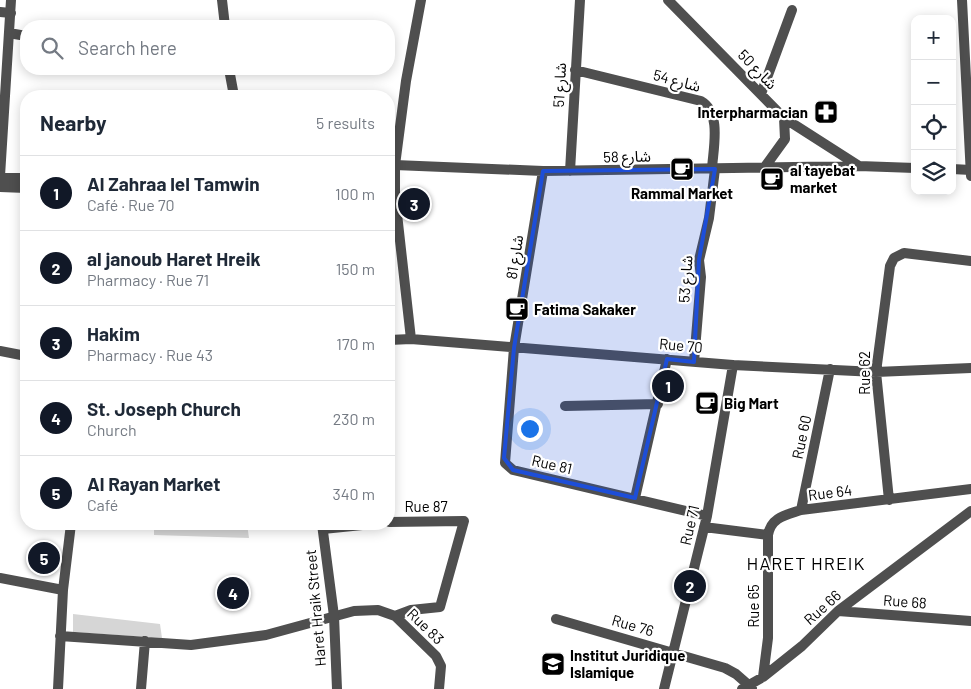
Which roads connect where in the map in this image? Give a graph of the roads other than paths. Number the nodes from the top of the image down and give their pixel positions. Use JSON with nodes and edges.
{"nodes":[{"id":1,"x":11,"y":0,"type":"edge"},
{"id":2,"x":222,"y":0,"type":"edge"},
{"id":3,"x":421,"y":0,"type":"edge"},
{"id":4,"x":580,"y":0,"type":"edge"},
{"id":5,"x":668,"y":0,"type":"edge"},
{"id":6,"x":962,"y":0,"type":"edge"},
{"id":7,"x":677,"y":4,"type":"edge"},
{"id":8,"x":792,"y":10,"type":"dead end"},
{"id":9,"x":5,"y":13,"type":"edge"},
{"id":10,"x":224,"y":20,"type":"edge"},
{"id":11,"x":9,"y":34,"type":"junction"},
{"id":12,"x":20,"y":35,"type":"edge"},
{"id":13,"x":575,"y":70,"type":"junction"},
{"id":14,"x":230,"y":75,"type":"edge"},
{"id":15,"x":233,"y":90,"type":"edge"},
{"id":16,"x":2,"y":94,"type":"edge"},
{"id":17,"x":761,"y":94,"type":"junction"},
{"id":18,"x":784,"y":118,"type":"junction"},
{"id":19,"x":395,"y":165,"type":"joint"},
{"id":20,"x":860,"y":166,"type":"junction"},
{"id":21,"x":764,"y":168,"type":"junction"},
{"id":22,"x":911,"y":168,"type":"edge"},
{"id":23,"x":714,"y":169,"type":"junction"},
{"id":24,"x":956,"y":169,"type":"edge"},
{"id":25,"x":971,"y":170,"type":"edge"},
{"id":26,"x":570,"y":171,"type":"junction"},
{"id":27,"x":544,"y":172,"type":"junction"},
{"id":28,"x":971,"y":176,"type":"edge"},
{"id":29,"x":0,"y":177,"type":"edge"},
{"id":30,"x":20,"y":178,"type":"edge"},
{"id":31,"x":0,"y":187,"type":"edge"},
{"id":32,"x":20,"y":188,"type":"edge"},
{"id":33,"x":395,"y":217,"type":"edge"},
{"id":34,"x":971,"y":261,"type":"edge"},
{"id":35,"x":412,"y":339,"type":"junction"},
{"id":36,"x":395,"y":340,"type":"edge"},
{"id":37,"x":514,"y":348,"type":"junction"},
{"id":38,"x":0,"y":351,"type":"edge"},
{"id":39,"x":20,"y":355,"type":"edge"},
{"id":40,"x":667,"y":359,"type":"junction"},
{"id":41,"x":694,"y":362,"type":"junction"},
{"id":42,"x":733,"y":365,"type":"junction"},
{"id":43,"x":971,"y":368,"type":"edge"},
{"id":44,"x":830,"y":369,"type":"junction"},
{"id":45,"x":876,"y":372,"type":"junction"},
{"id":46,"x":658,"y":404,"type":"junction"},
{"id":47,"x":565,"y":406,"type":"dead end"},
{"id":48,"x":971,"y":489,"type":"edge"},
{"id":49,"x":635,"y":498,"type":"junction"},
{"id":50,"x":889,"y":500,"type":"junction"},
{"id":51,"x":801,"y":510,"type":"junction"},
{"id":52,"x":971,"y":511,"type":"edge"},
{"id":53,"x":707,"y":516,"type":"junction"},
{"id":54,"x":395,"y":522,"type":"edge"},
{"id":55,"x":704,"y":527,"type":"junction"},
{"id":56,"x":70,"y":530,"type":"edge"},
{"id":57,"x":323,"y":530,"type":"edge"},
{"id":58,"x":768,"y":535,"type":"junction"},
{"id":59,"x":0,"y":578,"type":"edge"},
{"id":60,"x":63,"y":590,"type":"junction"},
{"id":61,"x":838,"y":611,"type":"junction"},
{"id":62,"x":334,"y":616,"type":"junction"},
{"id":63,"x":395,"y":616,"type":"junction"},
{"id":64,"x":556,"y":619,"type":"dead end"},
{"id":65,"x":971,"y":621,"type":"edge"},
{"id":66,"x":60,"y":636,"type":"junction"},
{"id":67,"x":145,"y":641,"type":"junction"},
{"id":68,"x":674,"y":653,"type":"junction"},
{"id":69,"x":763,"y":677,"type":"junction"},
{"id":70,"x":748,"y":687,"type":"edge"},
{"id":71,"x":58,"y":689,"type":"edge"},
{"id":72,"x":141,"y":689,"type":"edge"},
{"id":73,"x":337,"y":689,"type":"edge"},
{"id":74,"x":439,"y":689,"type":"edge"},
{"id":75,"x":664,"y":689,"type":"edge"}],
"edges":[{"from":1,"to":9,"type":"street"},
{"from":2,"to":10,"type":"street"},
{"from":3,"to":19,"type":"street"},
{"from":4,"to":13,"type":"street","name":"شارع 51"},
{"from":5,"to":7,"type":"street","name":"شارع 50"},
{"from":6,"to":25,"type":"street"},
{"from":7,"to":17,"type":"street","name":"شارع 50"},
{"from":8,"to":17,"type":"street"},
{"from":9,"to":11,"type":"street"},
{"from":11,"to":12,"type":"street"},
{"from":11,"to":16,"type":"street"},
{"from":13,"to":23,"type":"street","name":"شارع 54"},
{"from":13,"to":26,"type":"street","name":"شارع 51"},
{"from":14,"to":15,"type":"street"},
{"from":16,"to":29,"type":"street"},
{"from":17,"to":18,"type":"street","name":"شارع 50"},
{"from":18,"to":20,"type":"street","name":"شارع 50"},
{"from":18,"to":21,"type":"street"},
{"from":19,"to":27,"type":"street","name":"شارع 58"},
{"from":20,"to":21,"type":"street","name":"شارع 58"},
{"from":20,"to":22,"type":"street","name":"شارع 58"},
{"from":21,"to":23,"type":"street","name":"شارع 58"},
{"from":23,"to":26,"type":"street","name":"شارع 58"},
{"from":23,"to":41,"type":"street","name":"شارع 53"},
{"from":24,"to":25,"type":"street"},
{"from":25,"to":28,"type":"street"},
{"from":26,"to":27,"type":"street","name":"شارع 58"},
{"from":27,"to":37,"type":"street","name":"شارع 81"},
{"from":29,"to":30,"type":"street"},
{"from":31,"to":32,"type":"street"},
{"from":33,"to":35,"type":"street"},
{"from":34,"to":45,"type":"street","name":"Rue 62"},
{"from":35,"to":36,"type":"street","name":"Rue 70"},
{"from":35,"to":37,"type":"street","name":"Rue 70"},
{"from":37,"to":40,"type":"street","name":"Rue 70"},
{"from":37,"to":49,"type":"street","name":"Rue 81"},
{"from":38,"to":39,"type":"street"},
{"from":40,"to":41,"type":"street","name":"Rue 70"},
{"from":40,"to":46,"type":"street"},
{"from":41,"to":42,"type":"street","name":"Rue 70"},
{"from":42,"to":44,"type":"street","name":"Rue 70"},
{"from":42,"to":53,"type":"street","name":"Rue 71"},
{"from":43,"to":45,"type":"street","name":"Rue 70"},
{"from":44,"to":45,"type":"street","name":"Rue 70"},
{"from":44,"to":51,"type":"street","name":"Rue 60"},
{"from":45,"to":50,"type":"street","name":"Rue 62"},
{"from":46,"to":47,"type":"street"},
{"from":46,"to":49,"type":"street"},
{"from":48,"to":50,"type":"street","name":"Rue 64"},
{"from":49,"to":53,"type":"street","name":"Rue 81"},
{"from":50,"to":51,"type":"street","name":"Rue 64"},
{"from":51,"to":58,"type":"street","name":"Rue 64"},
{"from":52,"to":61,"type":"street","name":"Rue 66"},
{"from":53,"to":55,"type":"street","name":"Rue 71"},
{"from":54,"to":63,"type":"street","name":"Rue 87"},
{"from":55,"to":58,"type":"street"},
{"from":55,"to":68,"type":"street","name":"Rue 71"},
{"from":56,"to":60,"type":"street"},
{"from":57,"to":62,"type":"street","name":"Haret Hraik Street"},
{"from":58,"to":69,"type":"street","name":"Rue 65"},
{"from":59,"to":60,"type":"street"},
{"from":60,"to":66,"type":"street"},
{"from":61,"to":65,"type":"street","name":"Rue 68"},
{"from":61,"to":69,"type":"street","name":"Rue 66"},
{"from":62,"to":63,"type":"street","name":"Rue 83"},
{"from":62,"to":67,"type":"street","name":"Rue 83"},
{"from":62,"to":73,"type":"street","name":"Haret Hraik Street"},
{"from":63,"to":74,"type":"street","name":"Rue 83"},
{"from":64,"to":68,"type":"street","name":"Rue 76"},
{"from":66,"to":67,"type":"street","name":"Rue 83"},
{"from":66,"to":71,"type":"street"},
{"from":67,"to":72,"type":"street"},
{"from":68,"to":70,"type":"street","name":"Rue 76"},
{"from":68,"to":75,"type":"street","name":"Rue 71"},
{"from":69,"to":70,"type":"street","name":"Rue 66"}]}
